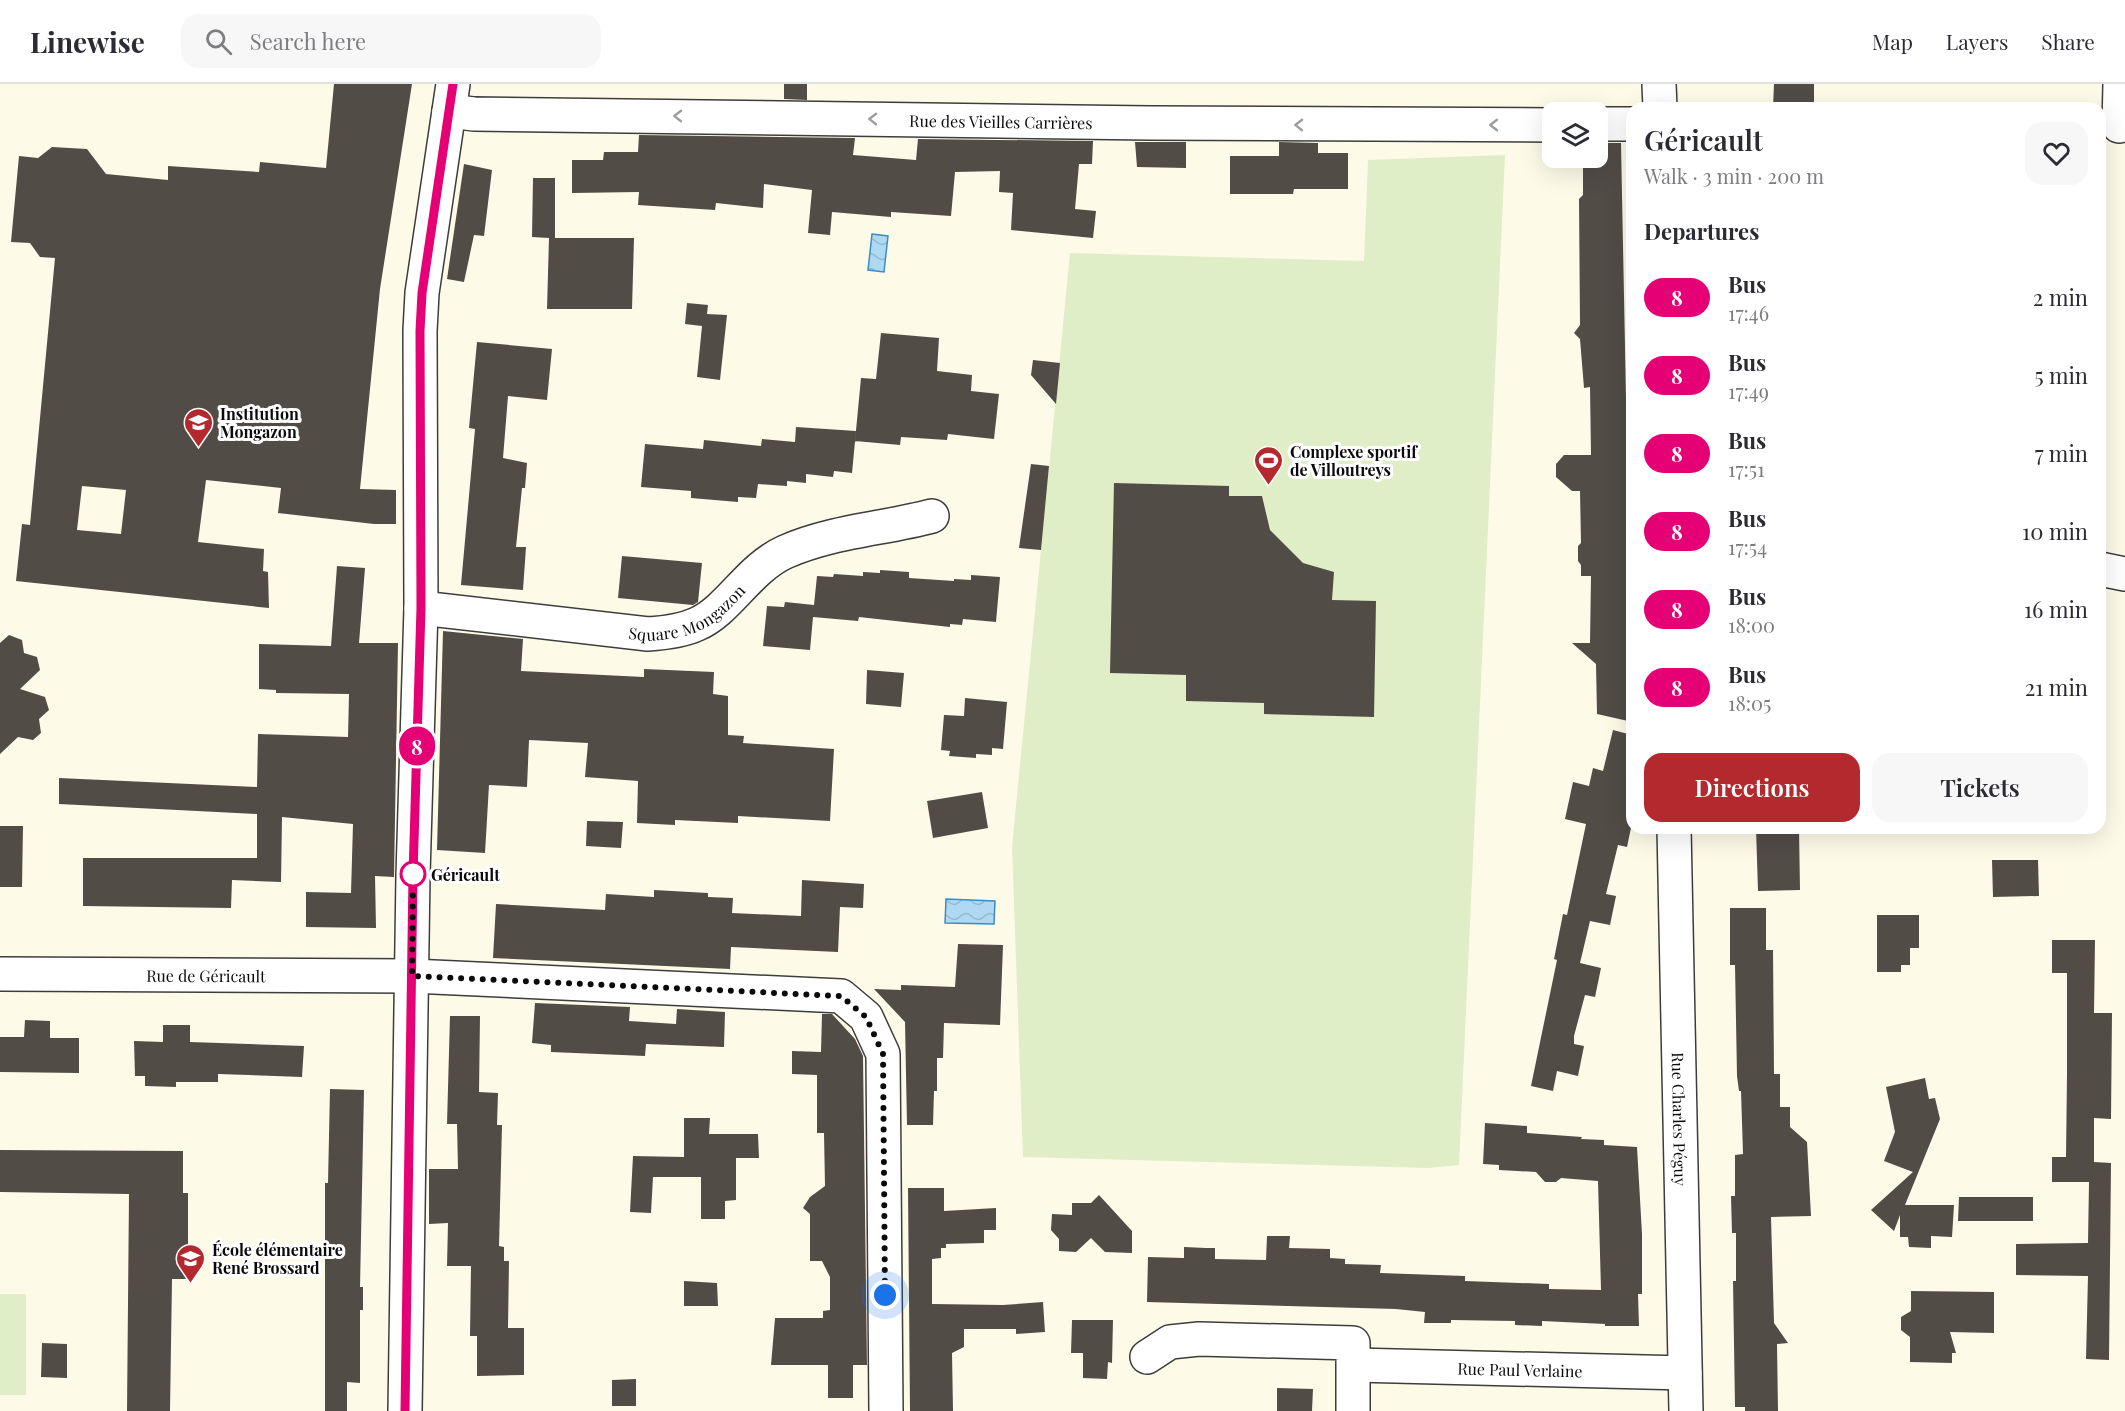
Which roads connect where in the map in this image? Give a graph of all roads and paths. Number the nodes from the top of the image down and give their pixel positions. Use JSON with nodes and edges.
{"nodes":[{"id":1,"x":1659,"y":84,"type":"edge"},
{"id":2,"x":2120,"y":84,"type":"edge"},
{"id":3,"x":451,"y":97,"type":"edge"},
{"id":4,"x":1660,"y":102,"type":"edge"},
{"id":5,"x":1608,"y":124,"type":"edge"},
{"id":6,"x":1626,"y":124,"type":"edge"},
{"id":7,"x":1542,"y":125,"type":"edge"},
{"id":8,"x":2115,"y":126,"type":"edge"},
{"id":9,"x":932,"y":516,"type":"dead end"},
{"id":10,"x":2106,"y":570,"type":"edge"},
{"id":11,"x":2125,"y":574,"type":"edge"},
{"id":12,"x":421,"y":608,"type":"junction"},
{"id":13,"x":1674,"y":834,"type":"edge"},
{"id":14,"x":0,"y":974,"type":"edge"},
{"id":15,"x":412,"y":976,"type":"junction"},
{"id":16,"x":1148,"y":1357,"type":"dead end"},
{"id":17,"x":1355,"y":1365,"type":"junction"},
{"id":18,"x":1685,"y":1373,"type":"junction"},
{"id":19,"x":405,"y":1411,"type":"edge"},
{"id":20,"x":886,"y":1411,"type":"edge"},
{"id":21,"x":1353,"y":1411,"type":"edge"},
{"id":22,"x":1686,"y":1411,"type":"edge"}],
"edges":[{"from":1,"to":4,"type":"street"},
{"from":2,"to":8,"type":"street"},
{"from":7,"to":3,"type":"street","name":"Rue des Vieilles Carrières","one_way":true},
{"from":3,"to":12,"type":"street"},
{"from":5,"to":6,"type":"street"},
{"from":9,"to":12,"type":"street","name":"Square Mongazon"},
{"from":10,"to":11,"type":"street"},
{"from":12,"to":15,"type":"street"},
{"from":13,"to":18,"type":"street","name":"Rue Charles Péguy"},
{"from":14,"to":15,"type":"street","name":"Rue de Géricault"},
{"from":15,"to":19,"type":"street"},
{"from":15,"to":20,"type":"street","name":"Rue de Géricault"},
{"from":16,"to":17,"type":"street"},
{"from":17,"to":18,"type":"street","name":"Rue Paul Verlaine"},
{"from":17,"to":21,"type":"street"},
{"from":18,"to":22,"type":"street","name":"Rue Charles Péguy"}]}
